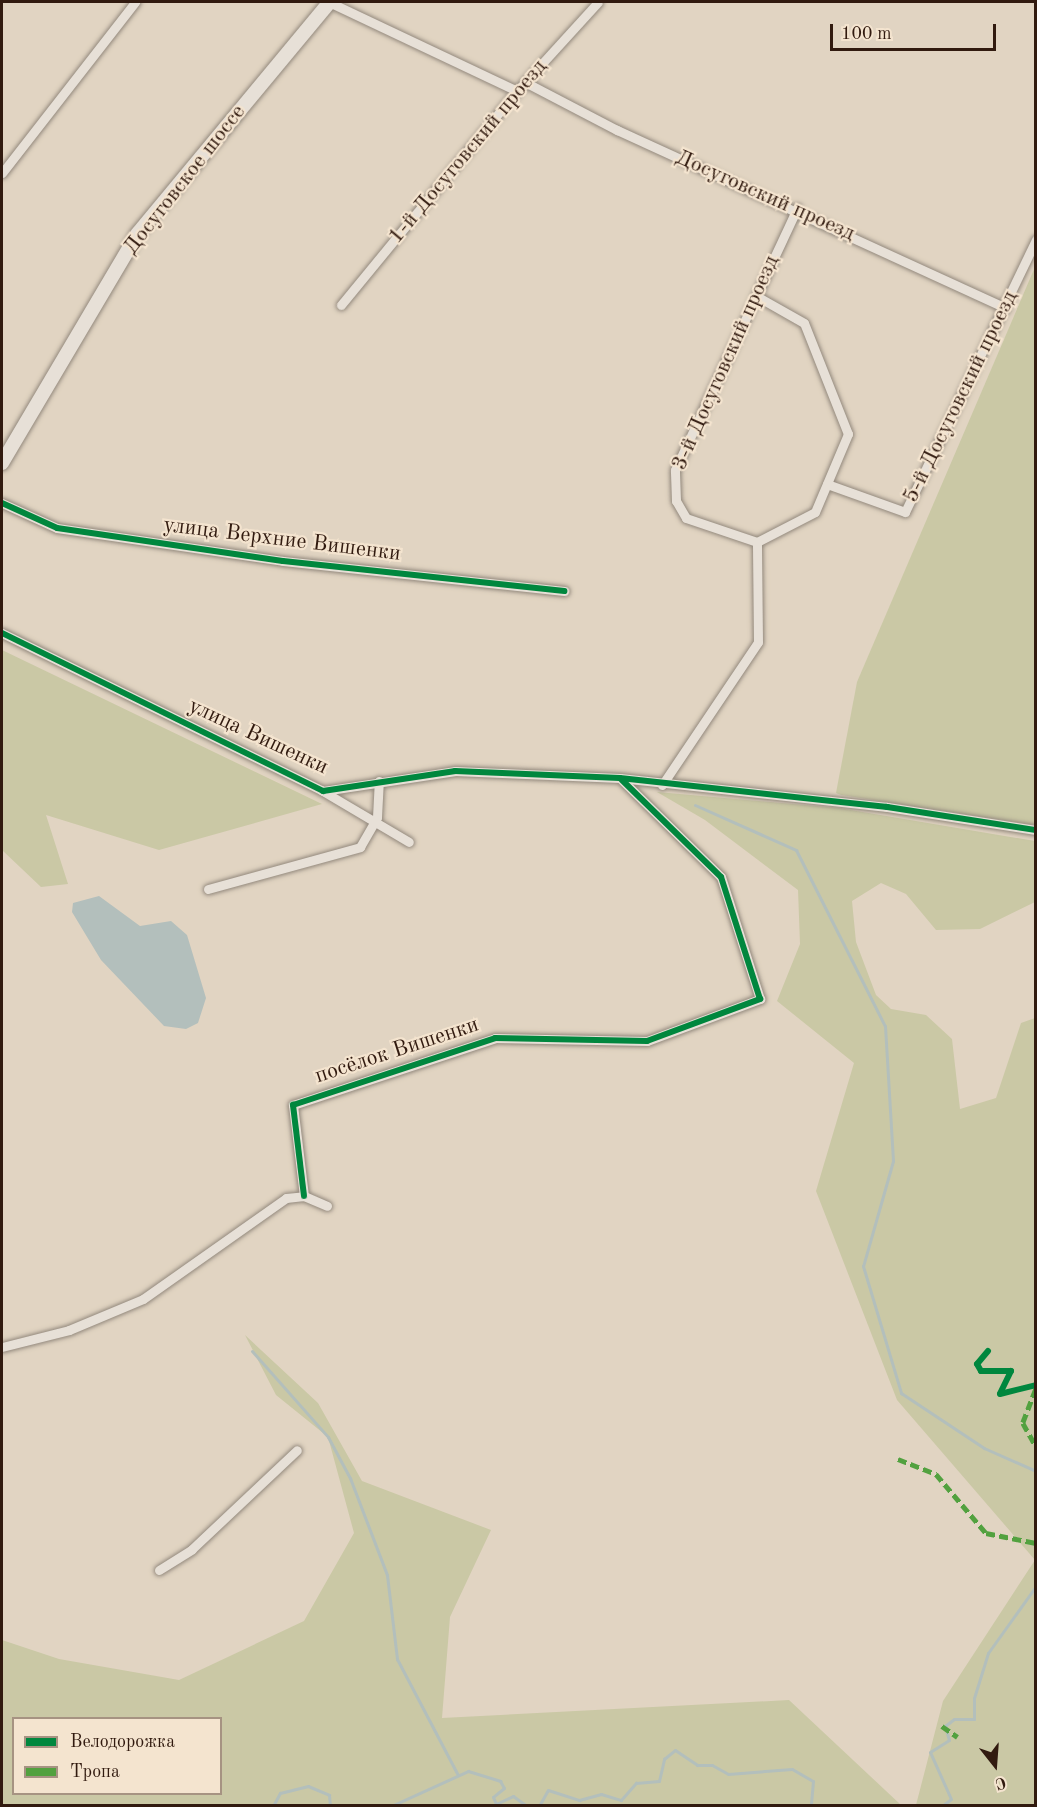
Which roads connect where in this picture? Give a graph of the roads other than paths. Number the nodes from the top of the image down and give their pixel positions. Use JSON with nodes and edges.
{"nodes":[{"id":1,"x":135,"y":2,"type":"edge"},
{"id":2,"x":329,"y":2,"type":"edge"},
{"id":3,"x":598,"y":2,"type":"edge"},
{"id":4,"x":525,"y":82,"type":"junction"},
{"id":5,"x":517,"y":91,"type":"junction"},
{"id":6,"x":2,"y":173,"type":"edge"},
{"id":7,"x":797,"y":208,"type":"junction"},
{"id":8,"x":1035,"y":240,"type":"edge"},
{"id":9,"x":758,"y":297,"type":"junction"},
{"id":10,"x":341,"y":305,"type":"dead end"},
{"id":11,"x":1005,"y":308,"type":"junction"},
{"id":12,"x":2,"y":463,"type":"edge"},
{"id":13,"x":827,"y":484,"type":"junction"},
{"id":14,"x":2,"y":503,"type":"edge"},
{"id":15,"x":756,"y":542,"type":"junction"},
{"id":16,"x":564,"y":591,"type":"dead end"},
{"id":17,"x":2,"y":633,"type":"edge"},
{"id":18,"x":620,"y":778,"type":"junction"},
{"id":19,"x":379,"y":781,"type":"junction"},
{"id":20,"x":662,"y":785,"type":"junction"},
{"id":21,"x":321,"y":790,"type":"junction"},
{"id":22,"x":375,"y":820,"type":"junction"},
{"id":23,"x":1035,"y":830,"type":"edge"},
{"id":24,"x":409,"y":842,"type":"dead end"},
{"id":25,"x":208,"y":889,"type":"dead end"},
{"id":26,"x":304,"y":1196,"type":"junction"},
{"id":27,"x":327,"y":1206,"type":"dead end"},
{"id":28,"x":2,"y":1347,"type":"edge"},
{"id":29,"x":297,"y":1450,"type":"dead end"},
{"id":30,"x":159,"y":1570,"type":"dead end"}],
"edges":[{"from":1,"to":6,"type":"street"},
{"from":2,"to":5,"type":"street"},
{"from":2,"to":12,"type":"main road","name":"Досуговское шоссе"},
{"from":3,"to":4,"type":"street","name":"1-й Досуговский проезд"},
{"from":4,"to":5,"type":"street","name":"1-й Досуговский проезд"},
{"from":4,"to":7,"type":"street","name":"Досуговский проезд"},
{"from":5,"to":10,"type":"street","name":"1-й Досуговский проезд"},
{"from":7,"to":9,"type":"street","name":"3-й Досуговский проезд"},
{"from":7,"to":11,"type":"street","name":"Досуговский проезд"},
{"from":8,"to":11,"type":"street","name":"5-й Досуговский проезд"},
{"from":9,"to":13,"type":"street"},
{"from":9,"to":15,"type":"street","name":"3-й Досуговский проезд"},
{"from":11,"to":13,"type":"street","name":"5-й Досуговский проезд"},
{"from":13,"to":15,"type":"street"},
{"from":14,"to":16,"type":"street","name":"улица Верхние Вишенки"},
{"from":15,"to":20,"type":"street"},
{"from":17,"to":21,"type":"street","name":"улица Вишенки"},
{"from":18,"to":19,"type":"street","name":"улица Вишенки"},
{"from":18,"to":20,"type":"street","name":"улица Вишенки"},
{"from":18,"to":26,"type":"street","name":"посёлок Вишенки"},
{"from":19,"to":21,"type":"street","name":"улица Вишенки"},
{"from":19,"to":22,"type":"street"},
{"from":20,"to":23,"type":"street","name":"улица Вишенки"},
{"from":21,"to":22,"type":"street"},
{"from":22,"to":24,"type":"street"},
{"from":22,"to":25,"type":"street"},
{"from":26,"to":27,"type":"street"},
{"from":26,"to":28,"type":"street"},
{"from":29,"to":30,"type":"street"}]}
